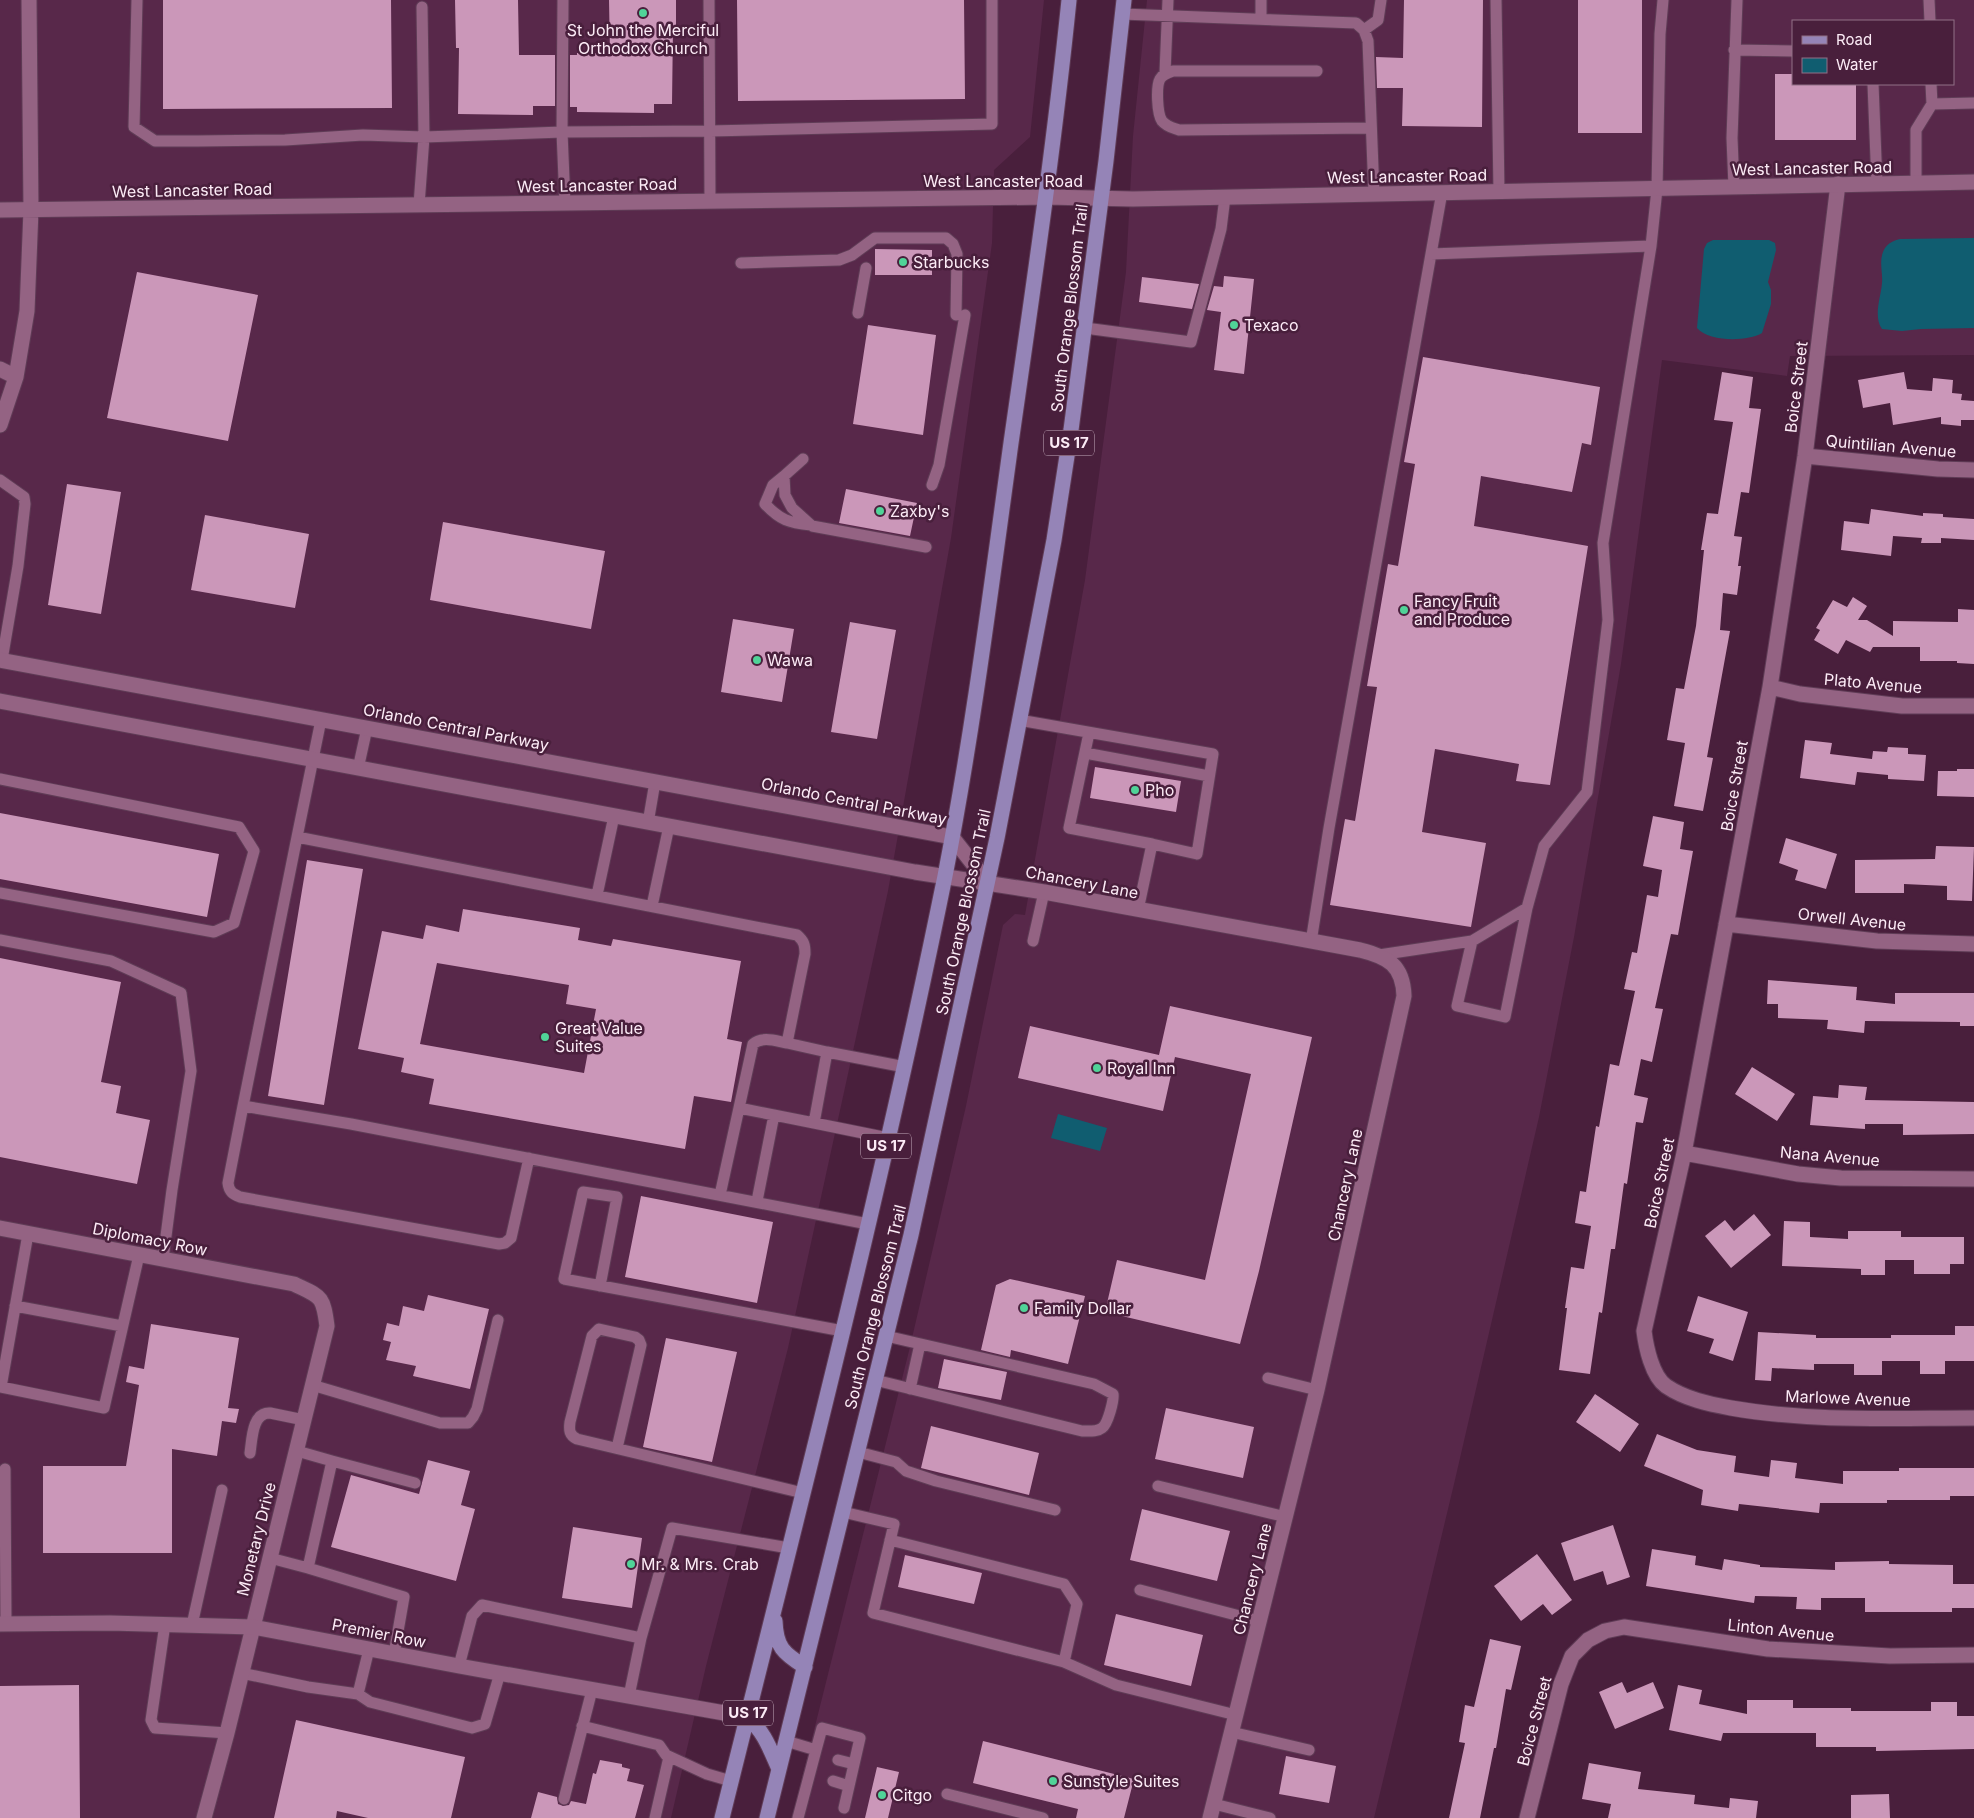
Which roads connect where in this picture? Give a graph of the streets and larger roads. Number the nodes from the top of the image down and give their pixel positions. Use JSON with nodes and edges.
{"nodes":[{"id":1,"x":29,"y":0,"type":"edge"},
{"id":2,"x":1069,"y":0,"type":"edge"},
{"id":3,"x":1123,"y":7,"type":"edge"},
{"id":4,"x":1974,"y":182,"type":"edge"},
{"id":5,"x":1838,"y":184,"type":"junction"},
{"id":6,"x":1047,"y":198,"type":"junction"},
{"id":7,"x":1101,"y":199,"type":"junction"},
{"id":8,"x":0,"y":210,"type":"edge"},
{"id":9,"x":31,"y":210,"type":"junction"},
{"id":10,"x":0,"y":369,"type":"edge"},
{"id":11,"x":16,"y":377,"type":"junction"},
{"id":12,"x":0,"y":425,"type":"edge"},
{"id":13,"x":1805,"y":456,"type":"junction"},
{"id":14,"x":1974,"y":470,"type":"edge"},
{"id":15,"x":1,"y":660,"type":"edge"},
{"id":16,"x":1770,"y":687,"type":"junction"},
{"id":17,"x":0,"y":701,"type":"edge"},
{"id":18,"x":1974,"y":706,"type":"edge"},
{"id":19,"x":952,"y":837,"type":"junction"},
{"id":20,"x":944,"y":877,"type":"junction"},
{"id":21,"x":988,"y":883,"type":"junction"},
{"id":22,"x":1726,"y":924,"type":"junction"},
{"id":23,"x":1974,"y":944,"type":"edge"},
{"id":24,"x":1684,"y":1153,"type":"junction"},
{"id":25,"x":1974,"y":1179,"type":"edge"},
{"id":26,"x":0,"y":1228,"type":"edge"},
{"id":27,"x":294,"y":1284,"type":"joint"},
{"id":28,"x":1665,"y":1385,"type":"joint"},
{"id":29,"x":1974,"y":1418,"type":"edge"},
{"id":30,"x":774,"y":1609,"type":"junction"},
{"id":31,"x":3,"y":1624,"type":"edge"},
{"id":32,"x":253,"y":1627,"type":"junction"},
{"id":33,"x":1588,"y":1640,"type":"joint"},
{"id":34,"x":1974,"y":1655,"type":"edge"},
{"id":35,"x":805,"y":1667,"type":"junction"},
{"id":36,"x":747,"y":1717,"type":"junction"},
{"id":37,"x":778,"y":1769,"type":"junction"},
{"id":38,"x":1212,"y":1811,"type":"edge"},
{"id":39,"x":204,"y":1818,"type":"edge"},
{"id":40,"x":722,"y":1818,"type":"edge"},
{"id":41,"x":767,"y":1818,"type":"edge"},
{"id":42,"x":1527,"y":1818,"type":"edge"}],
"edges":[{"from":1,"to":9,"type":"street"},
{"from":2,"to":6,"type":"main road","name":"South Orange Blossom Trail","number":"US 17"},
{"from":3,"to":7,"type":"main road","name":"South Orange Blossom Trail","number":"US 17"},
{"from":4,"to":5,"type":"street","name":"West Lancaster Road"},
{"from":5,"to":7,"type":"street","name":"West Lancaster Road"},
{"from":5,"to":13,"type":"street","name":"Boice Street"},
{"from":6,"to":7,"type":"street","name":"West Lancaster Road"},
{"from":6,"to":9,"type":"street","name":"West Lancaster Road"},
{"from":6,"to":19,"type":"main road","name":"South Orange Blossom Trail","number":"US 17"},
{"from":7,"to":21,"type":"main road","name":"South Orange Blossom Trail","number":"US 17"},
{"from":8,"to":9,"type":"street","name":"West Lancaster Road"},
{"from":9,"to":11,"type":"street"},
{"from":10,"to":11,"type":"street"},
{"from":11,"to":12,"type":"street"},
{"from":13,"to":14,"type":"street","name":"Quintilian Avenue"},
{"from":13,"to":16,"type":"street","name":"Boice Street"},
{"from":15,"to":19,"type":"street","name":"Orlando Central Parkway"},
{"from":16,"to":18,"type":"street","name":"Plato Avenue"},
{"from":16,"to":22,"type":"street","name":"Boice Street"},
{"from":17,"to":20,"type":"street"},
{"from":19,"to":20,"type":"main road","name":"South Orange Blossom Trail","number":"US 17"},
{"from":19,"to":21,"type":"street","name":"Orlando Central Parkway"},
{"from":20,"to":21,"type":"street"},
{"from":20,"to":30,"type":"main road","name":"South Orange Blossom Trail","number":"US 17"},
{"from":21,"to":35,"type":"main road","name":"South Orange Blossom Trail","number":"US 17"},
{"from":21,"to":38,"type":"street","name":"Chancery Lane"},
{"from":22,"to":23,"type":"street","name":"Orwell Avenue"},
{"from":22,"to":24,"type":"street","name":"Boice Street"},
{"from":24,"to":25,"type":"street","name":"Nana Avenue"},
{"from":24,"to":28,"type":"street","name":"Boice Street"},
{"from":26,"to":27,"type":"street","name":"Diplomacy Row"},
{"from":27,"to":32,"type":"street","name":"Monetary Drive"},
{"from":28,"to":29,"type":"street","name":"Marlowe Avenue"},
{"from":30,"to":35,"type":"main road"},
{"from":30,"to":36,"type":"main road","name":"South Orange Blossom Trail","number":"US 17"},
{"from":31,"to":32,"type":"street","name":"Premier Row"},
{"from":32,"to":36,"type":"street","name":"Premier Row"},
{"from":32,"to":39,"type":"street","name":"Monetary Drive"},
{"from":33,"to":34,"type":"street","name":"Linton Avenue"},
{"from":33,"to":42,"type":"street","name":"Boice Street"},
{"from":35,"to":37,"type":"main road","name":"South Orange Blossom Trail","number":"US 17"},
{"from":36,"to":37,"type":"main road"},
{"from":36,"to":40,"type":"main road","name":"South Orange Blossom Trail","number":"US 17"},
{"from":37,"to":41,"type":"main road","name":"South Orange Blossom Trail","number":"US 17"}]}
